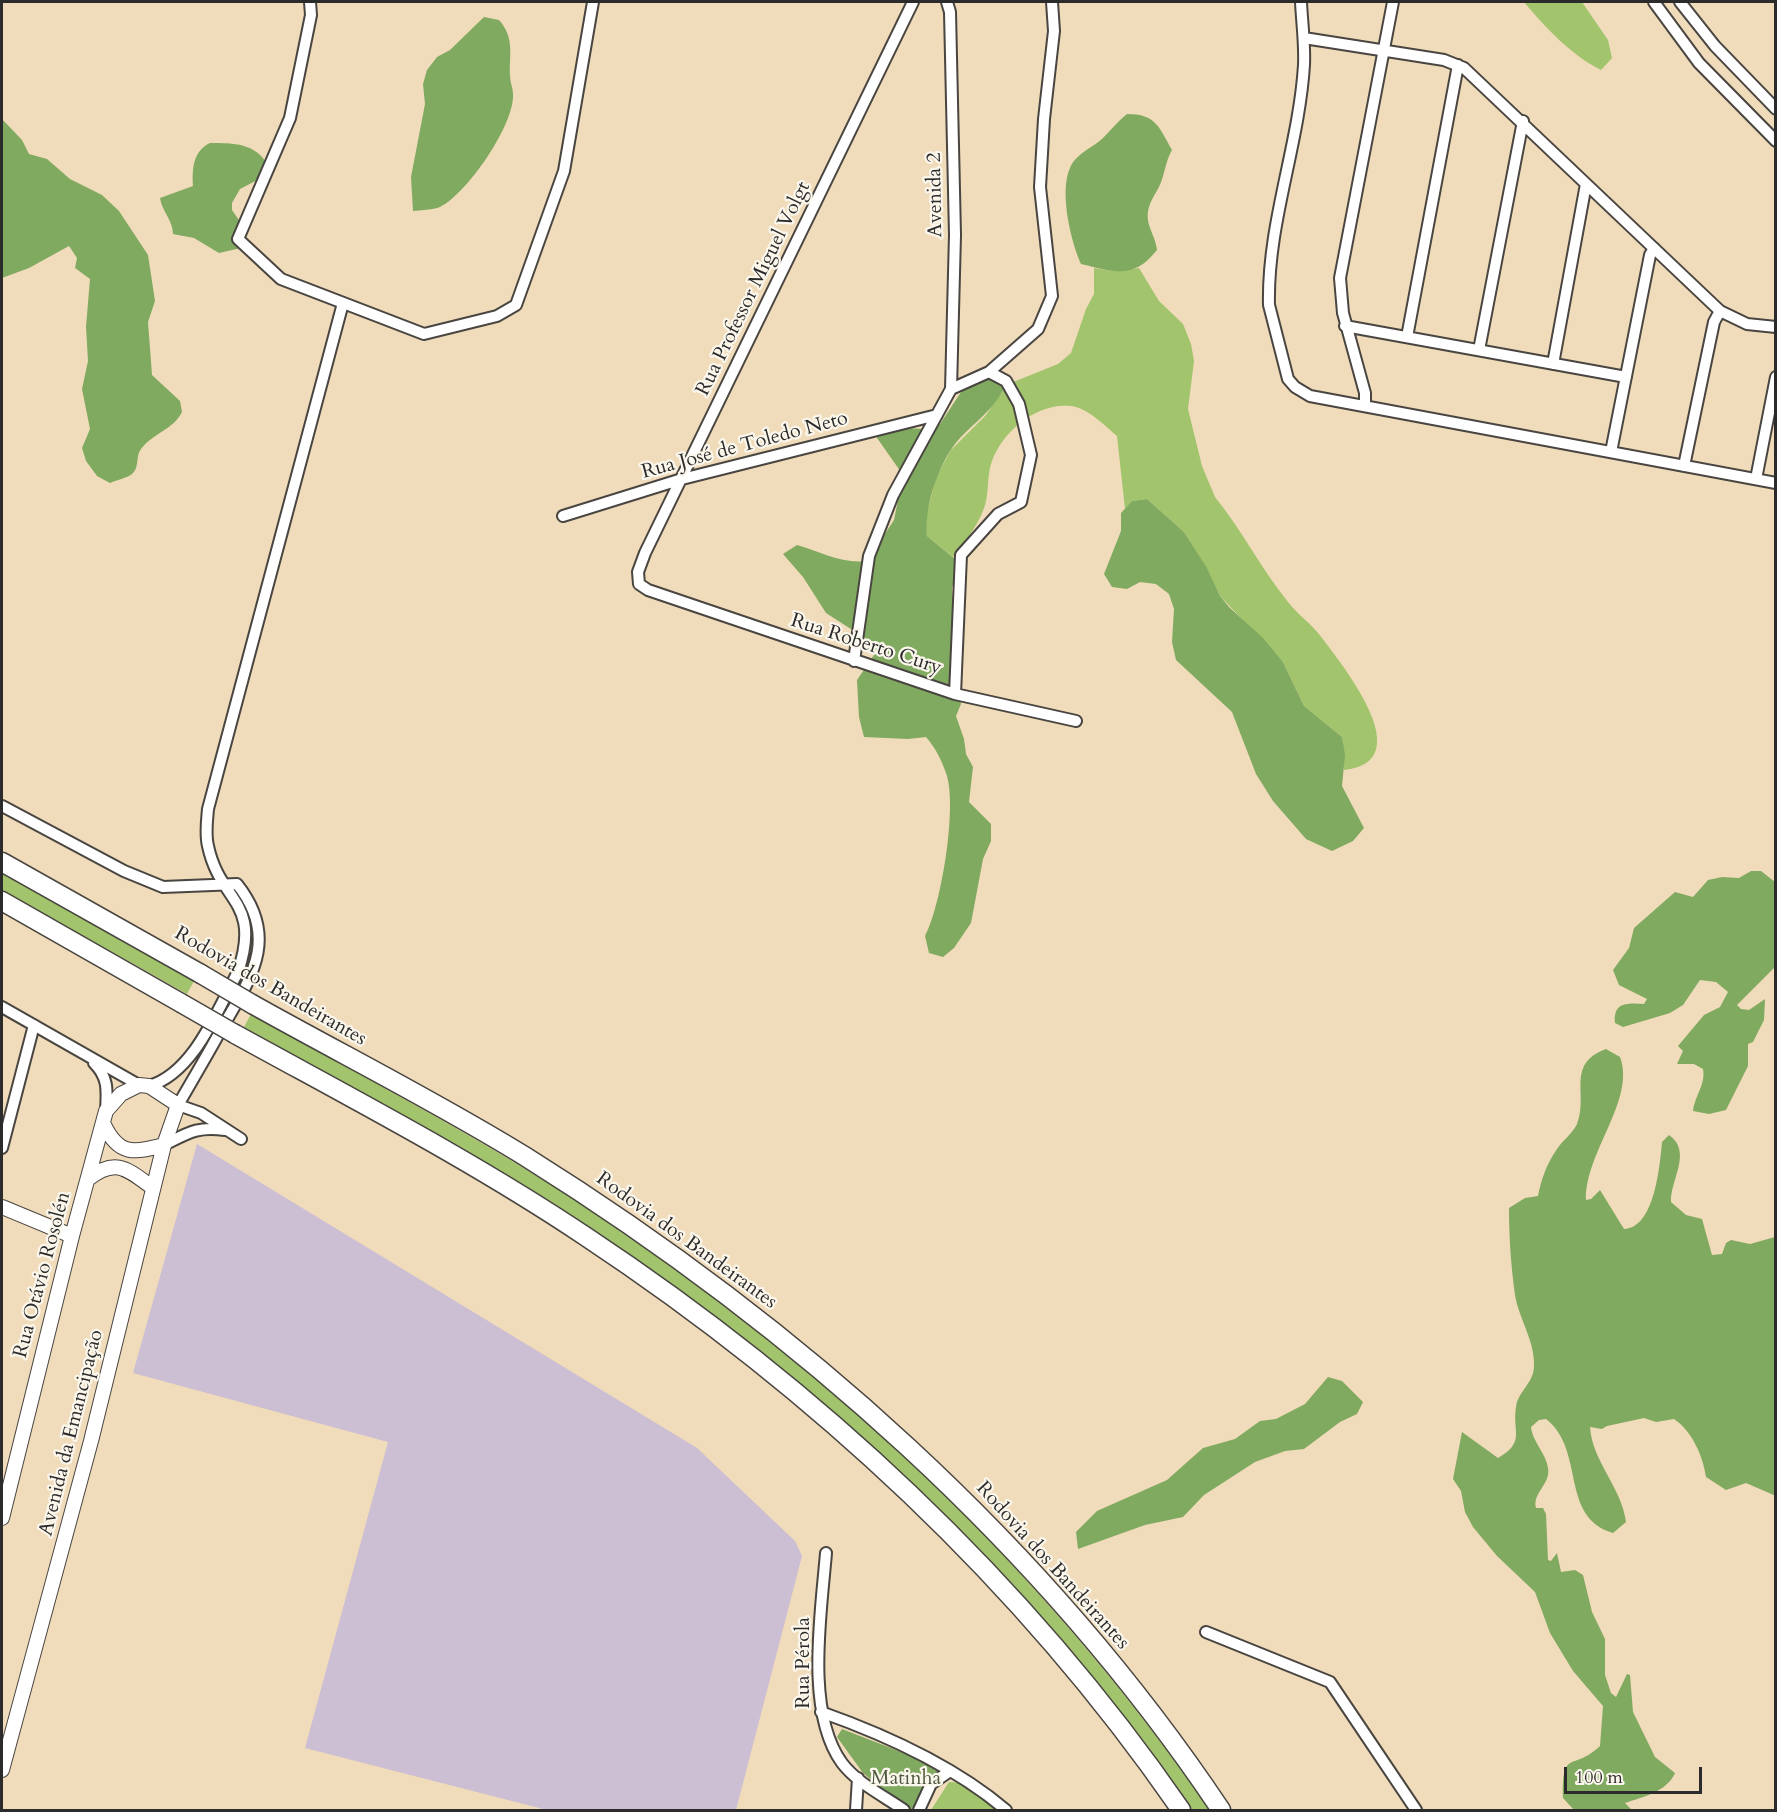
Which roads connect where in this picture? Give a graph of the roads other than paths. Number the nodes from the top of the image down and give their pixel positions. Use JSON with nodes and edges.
{"nodes":[{"id":1,"x":310,"y":2,"type":"edge"},
{"id":2,"x":593,"y":2,"type":"edge"},
{"id":3,"x":913,"y":2,"type":"edge"},
{"id":4,"x":947,"y":2,"type":"edge"},
{"id":5,"x":1052,"y":2,"type":"edge"},
{"id":6,"x":1301,"y":2,"type":"edge"},
{"id":7,"x":1394,"y":2,"type":"edge"},
{"id":8,"x":1654,"y":2,"type":"edge"},
{"id":9,"x":1680,"y":2,"type":"edge"},
{"id":10,"x":1304,"y":38,"type":"junction"},
{"id":11,"x":1385,"y":51,"type":"junction"},
{"id":12,"x":1458,"y":65,"type":"junction"},
{"id":13,"x":1776,"y":108,"type":"edge"},
{"id":14,"x":1523,"y":122,"type":"junction"},
{"id":15,"x":1776,"y":141,"type":"edge"},
{"id":16,"x":1586,"y":184,"type":"junction"},
{"id":17,"x":1654,"y":248,"type":"junction"},
{"id":18,"x":343,"y":303,"type":"junction"},
{"id":19,"x":1720,"y":311,"type":"junction"},
{"id":20,"x":1346,"y":326,"type":"junction"},
{"id":21,"x":1776,"y":327,"type":"edge"},
{"id":22,"x":1407,"y":337,"type":"junction"},
{"id":23,"x":1479,"y":350,"type":"junction"},
{"id":24,"x":1553,"y":364,"type":"junction"},
{"id":25,"x":989,"y":372,"type":"junction"},
{"id":26,"x":1626,"y":377,"type":"junction"},
{"id":27,"x":1776,"y":377,"type":"edge"},
{"id":28,"x":951,"y":389,"type":"junction"},
{"id":29,"x":1365,"y":405,"type":"junction"},
{"id":30,"x":937,"y":415,"type":"junction"},
{"id":31,"x":1611,"y":452,"type":"junction"},
{"id":32,"x":1684,"y":466,"type":"junction"},
{"id":33,"x":682,"y":479,"type":"junction"},
{"id":34,"x":1756,"y":479,"type":"junction"},
{"id":35,"x":1776,"y":483,"type":"edge"},
{"id":36,"x":563,"y":516,"type":"dead end"},
{"id":37,"x":648,"y":590,"type":"joint"},
{"id":38,"x":854,"y":661,"type":"junction"},
{"id":39,"x":955,"y":694,"type":"junction"},
{"id":40,"x":1076,"y":721,"type":"dead end"},
{"id":41,"x":2,"y":806,"type":"edge"},
{"id":42,"x":2,"y":862,"type":"edge"},
{"id":43,"x":224,"y":883,"type":"junction"},
{"id":44,"x":2,"y":901,"type":"edge"},
{"id":45,"x":2,"y":1006,"type":"edge"},
{"id":46,"x":34,"y":1025,"type":"junction"},
{"id":47,"x":88,"y":1056,"type":"junction"},
{"id":48,"x":144,"y":1085,"type":"junction"},
{"id":49,"x":178,"y":1105,"type":"junction"},
{"id":50,"x":105,"y":1118,"type":"junction"},
{"id":51,"x":226,"y":1130,"type":"junction"},
{"id":52,"x":241,"y":1138,"type":"dead end"},
{"id":53,"x":164,"y":1145,"type":"junction"},
{"id":54,"x":2,"y":1148,"type":"edge"},
{"id":55,"x":88,"y":1179,"type":"junction"},
{"id":56,"x":153,"y":1188,"type":"junction"},
{"id":57,"x":2,"y":1207,"type":"edge"},
{"id":58,"x":72,"y":1236,"type":"junction"},
{"id":59,"x":2,"y":1518,"type":"edge"},
{"id":60,"x":826,"y":1553,"type":"dead end"},
{"id":61,"x":1206,"y":1632,"type":"dead end"},
{"id":62,"x":821,"y":1712,"type":"junction"},
{"id":63,"x":2,"y":1770,"type":"edge"},
{"id":64,"x":950,"y":1771,"type":"junction"},
{"id":65,"x":858,"y":1778,"type":"junction"},
{"id":66,"x":856,"y":1810,"type":"edge"},
{"id":67,"x":904,"y":1810,"type":"edge"},
{"id":68,"x":919,"y":1810,"type":"edge"},
{"id":69,"x":1006,"y":1810,"type":"edge"},
{"id":70,"x":1181,"y":1810,"type":"edge"},
{"id":71,"x":1221,"y":1810,"type":"edge"},
{"id":72,"x":1416,"y":1810,"type":"edge"}],
"edges":[{"from":1,"to":18,"type":"street"},
{"from":2,"to":18,"type":"street"},
{"from":3,"to":33,"type":"street","name":"Rua Professor Miguel Volgt"},
{"from":4,"to":28,"type":"street","name":"Avenida 2"},
{"from":5,"to":25,"type":"street"},
{"from":6,"to":10,"type":"street"},
{"from":7,"to":11,"type":"street"},
{"from":8,"to":15,"type":"street"},
{"from":9,"to":13,"type":"street"},
{"from":10,"to":11,"type":"street"},
{"from":10,"to":29,"type":"street"},
{"from":11,"to":12,"type":"street"},
{"from":11,"to":20,"type":"street"},
{"from":12,"to":14,"type":"street"},
{"from":12,"to":22,"type":"street"},
{"from":14,"to":16,"type":"street"},
{"from":14,"to":23,"type":"street"},
{"from":16,"to":17,"type":"street"},
{"from":16,"to":24,"type":"street"},
{"from":17,"to":19,"type":"street"},
{"from":17,"to":26,"type":"street"},
{"from":18,"to":43,"type":"street"},
{"from":19,"to":21,"type":"street"},
{"from":19,"to":32,"type":"street"},
{"from":20,"to":22,"type":"street"},
{"from":20,"to":29,"type":"street"},
{"from":22,"to":23,"type":"street"},
{"from":23,"to":24,"type":"street"},
{"from":24,"to":26,"type":"street"},
{"from":25,"to":28,"type":"street"},
{"from":25,"to":39,"type":"street"},
{"from":26,"to":31,"type":"street"},
{"from":27,"to":34,"type":"street"},
{"from":28,"to":30,"type":"street"},
{"from":29,"to":31,"type":"street"},
{"from":30,"to":33,"type":"street","name":"Rua José de Toledo Neto"},
{"from":30,"to":38,"type":"street"},
{"from":31,"to":32,"type":"street"},
{"from":32,"to":34,"type":"street"},
{"from":33,"to":36,"type":"street","name":"Rua José de Toledo Neto"},
{"from":33,"to":37,"type":"street","name":"Rua Professor Miguel Volgt"},
{"from":34,"to":35,"type":"street"},
{"from":37,"to":38,"type":"street","name":"Rua Roberto Cury"},
{"from":38,"to":39,"type":"street","name":"Rua Roberto Cury"},
{"from":39,"to":40,"type":"street","name":"Rua Roberto Cury"},
{"from":41,"to":43,"type":"street"},
{"from":42,"to":71,"type":"highway","name":"Rodovia dos Bandeirantes","bridge":true},
{"from":43,"to":48,"type":"street"},
{"from":43,"to":49,"type":"street"},
{"from":44,"to":70,"type":"highway","bridge":true},
{"from":45,"to":46,"type":"street"},
{"from":46,"to":47,"type":"street"},
{"from":46,"to":54,"type":"street"},
{"from":47,"to":48,"type":"street"},
{"from":47,"to":50,"type":"street"},
{"from":48,"to":49,"type":"street"},
{"from":48,"to":50,"type":"street"},
{"from":49,"to":51,"type":"street"},
{"from":49,"to":53,"type":"street","name":"Avenida da Emancipação"},
{"from":50,"to":53,"type":"street"},
{"from":50,"to":55,"type":"street","name":"Rua Otávio Rosolén"},
{"from":51,"to":52,"type":"street"},
{"from":51,"to":53,"type":"street"},
{"from":53,"to":56,"type":"street","name":"Avenida da Emancipação"},
{"from":55,"to":56,"type":"street"},
{"from":55,"to":58,"type":"street","name":"Rua Otávio Rosolén"},
{"from":56,"to":63,"type":"street","name":"Avenida da Emancipação"},
{"from":57,"to":58,"type":"street"},
{"from":58,"to":59,"type":"street","name":"Rua Otávio Rosolén"},
{"from":60,"to":62,"type":"street","name":"Rua Pérola"},
{"from":61,"to":72,"type":"street"},
{"from":62,"to":64,"type":"street"},
{"from":62,"to":65,"type":"street","name":"Rua Pérola"},
{"from":64,"to":68,"type":"street"},
{"from":64,"to":69,"type":"street"},
{"from":65,"to":66,"type":"street"},
{"from":65,"to":67,"type":"street","name":"Rua Pérola"}]}
